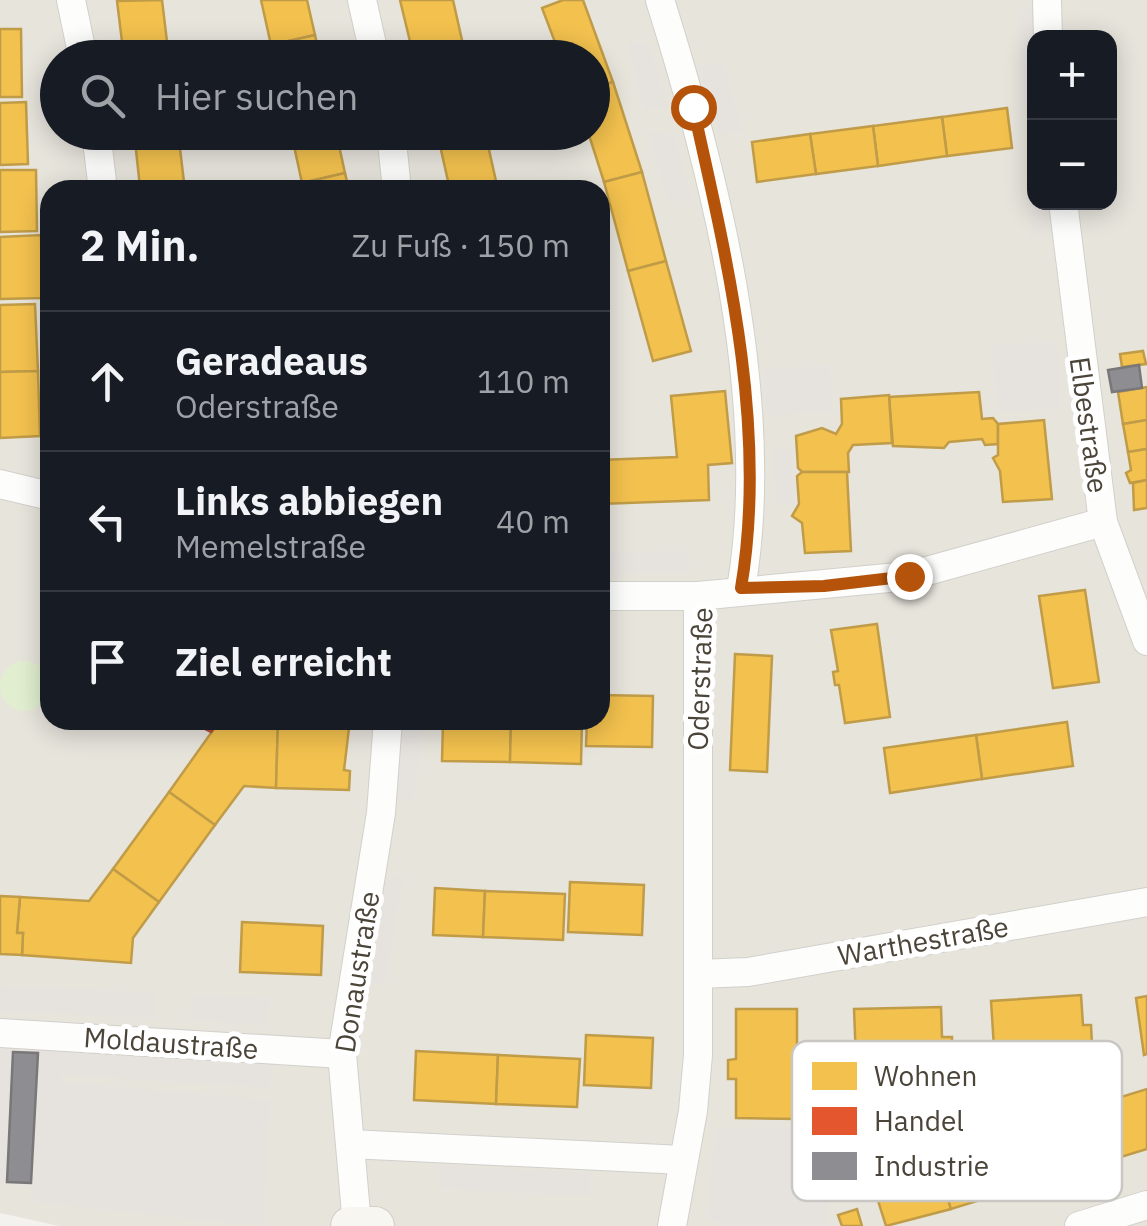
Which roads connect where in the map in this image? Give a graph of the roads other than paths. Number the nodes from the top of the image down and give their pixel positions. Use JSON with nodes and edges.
{"nodes":[{"id":1,"x":71,"y":0,"type":"edge"},
{"id":2,"x":362,"y":0,"type":"edge"},
{"id":3,"x":660,"y":0,"type":"edge"},
{"id":4,"x":1047,"y":0,"type":"edge"},
{"id":5,"x":1048,"y":30,"type":"edge"},
{"id":6,"x":79,"y":40,"type":"edge"},
{"id":7,"x":371,"y":40,"type":"edge"},
{"id":8,"x":98,"y":150,"type":"edge"},
{"id":9,"x":393,"y":150,"type":"edge"},
{"id":10,"x":103,"y":180,"type":"edge"},
{"id":11,"x":395,"y":180,"type":"edge"},
{"id":12,"x":1064,"y":210,"type":"edge"},
{"id":13,"x":0,"y":484,"type":"edge"},
{"id":14,"x":40,"y":494,"type":"edge"},
{"id":15,"x":1103,"y":522,"type":"junction"},
{"id":16,"x":741,"y":588,"type":"junction"},
{"id":17,"x":610,"y":596,"type":"edge"},
{"id":18,"x":698,"y":596,"type":"junction"},
{"id":19,"x":1147,"y":640,"type":"edge"},
{"id":20,"x":387,"y":730,"type":"edge"},
{"id":21,"x":1147,"y":902,"type":"edge"},
{"id":22,"x":698,"y":974,"type":"junction"},
{"id":23,"x":0,"y":1033,"type":"edge"},
{"id":24,"x":342,"y":1054,"type":"junction"},
{"id":25,"x":350,"y":1144,"type":"junction"},
{"id":26,"x":683,"y":1160,"type":"junction"},
{"id":27,"x":1147,"y":1205,"type":"edge"},
{"id":28,"x":361,"y":1226,"type":"edge"},
{"id":29,"x":672,"y":1226,"type":"edge"},
{"id":30,"x":1079,"y":1226,"type":"edge"}],
"edges":[{"from":1,"to":6,"type":"street"},
{"from":2,"to":7,"type":"street"},
{"from":3,"to":16,"type":"street","name":"Oderstraße"},
{"from":4,"to":5,"type":"street"},
{"from":8,"to":10,"type":"street"},
{"from":9,"to":11,"type":"street"},
{"from":12,"to":15,"type":"street","name":"Elbestraße"},
{"from":13,"to":14,"type":"street"},
{"from":15,"to":16,"type":"street"},
{"from":15,"to":19,"type":"street","name":"Elbestraße"},
{"from":16,"to":18,"type":"street","name":"Oderstraße"},
{"from":17,"to":18,"type":"street"},
{"from":18,"to":22,"type":"street","name":"Oderstraße"},
{"from":20,"to":24,"type":"street","name":"Donaustraße"},
{"from":21,"to":22,"type":"street","name":"Warthestraße"},
{"from":22,"to":26,"type":"street","name":"Oderstraße"},
{"from":23,"to":24,"type":"street","name":"Moldaustraße"},
{"from":24,"to":25,"type":"street","name":"Donaustraße"},
{"from":25,"to":26,"type":"street"},
{"from":25,"to":28,"type":"street","name":"Donaustraße"},
{"from":26,"to":29,"type":"street","name":"Oderstraße"},
{"from":27,"to":30,"type":"street"}]}
